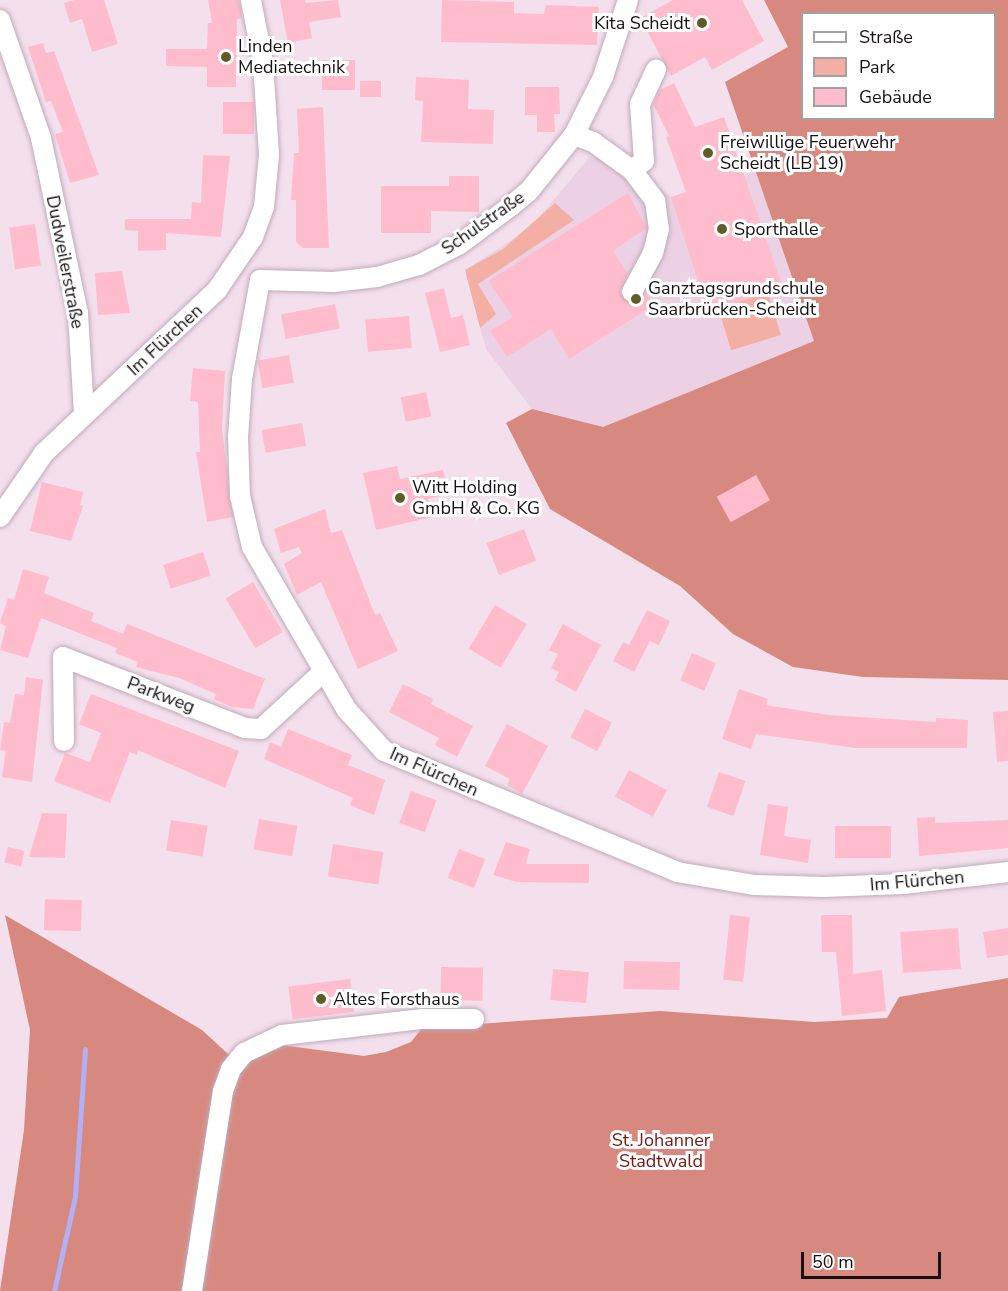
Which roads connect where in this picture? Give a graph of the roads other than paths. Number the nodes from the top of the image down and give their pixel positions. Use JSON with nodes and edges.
{"nodes":[{"id":1,"x":251,"y":0,"type":"edge"},
{"id":2,"x":628,"y":0,"type":"edge"},
{"id":3,"x":0,"y":20,"type":"edge"},
{"id":4,"x":656,"y":70,"type":"dead end"},
{"id":5,"x":574,"y":135,"type":"junction"},
{"id":6,"x":632,"y":171,"type":"junction"},
{"id":7,"x":240,"y":260,"type":"junction"},
{"id":8,"x":260,"y":280,"type":"junction"},
{"id":9,"x":632,"y":291,"type":"dead end"},
{"id":10,"x":84,"y":415,"type":"junction"},
{"id":11,"x":0,"y":518,"type":"edge"},
{"id":12,"x":323,"y":672,"type":"junction"},
{"id":13,"x":64,"y":741,"type":"dead end"},
{"id":14,"x":1008,"y":872,"type":"edge"},
{"id":15,"x":474,"y":1019,"type":"dead end"},
{"id":16,"x":192,"y":1291,"type":"edge"}],
"edges":[{"from":1,"to":7,"type":"street","name":"Im Flürchen"},
{"from":2,"to":5,"type":"street","name":"Schulstraße"},
{"from":3,"to":10,"type":"street","name":"Dudweilerstraße"},
{"from":4,"to":6,"type":"street"},
{"from":5,"to":6,"type":"street"},
{"from":5,"to":8,"type":"street","name":"Schulstraße"},
{"from":6,"to":9,"type":"street"},
{"from":7,"to":8,"type":"street"},
{"from":7,"to":10,"type":"street","name":"Im Flürchen"},
{"from":8,"to":12,"type":"street","name":"Im Flürchen"},
{"from":10,"to":11,"type":"street"},
{"from":12,"to":13,"type":"street","name":"Parkweg"},
{"from":12,"to":14,"type":"street","name":"Im Flürchen"},
{"from":15,"to":16,"type":"street"}]}
